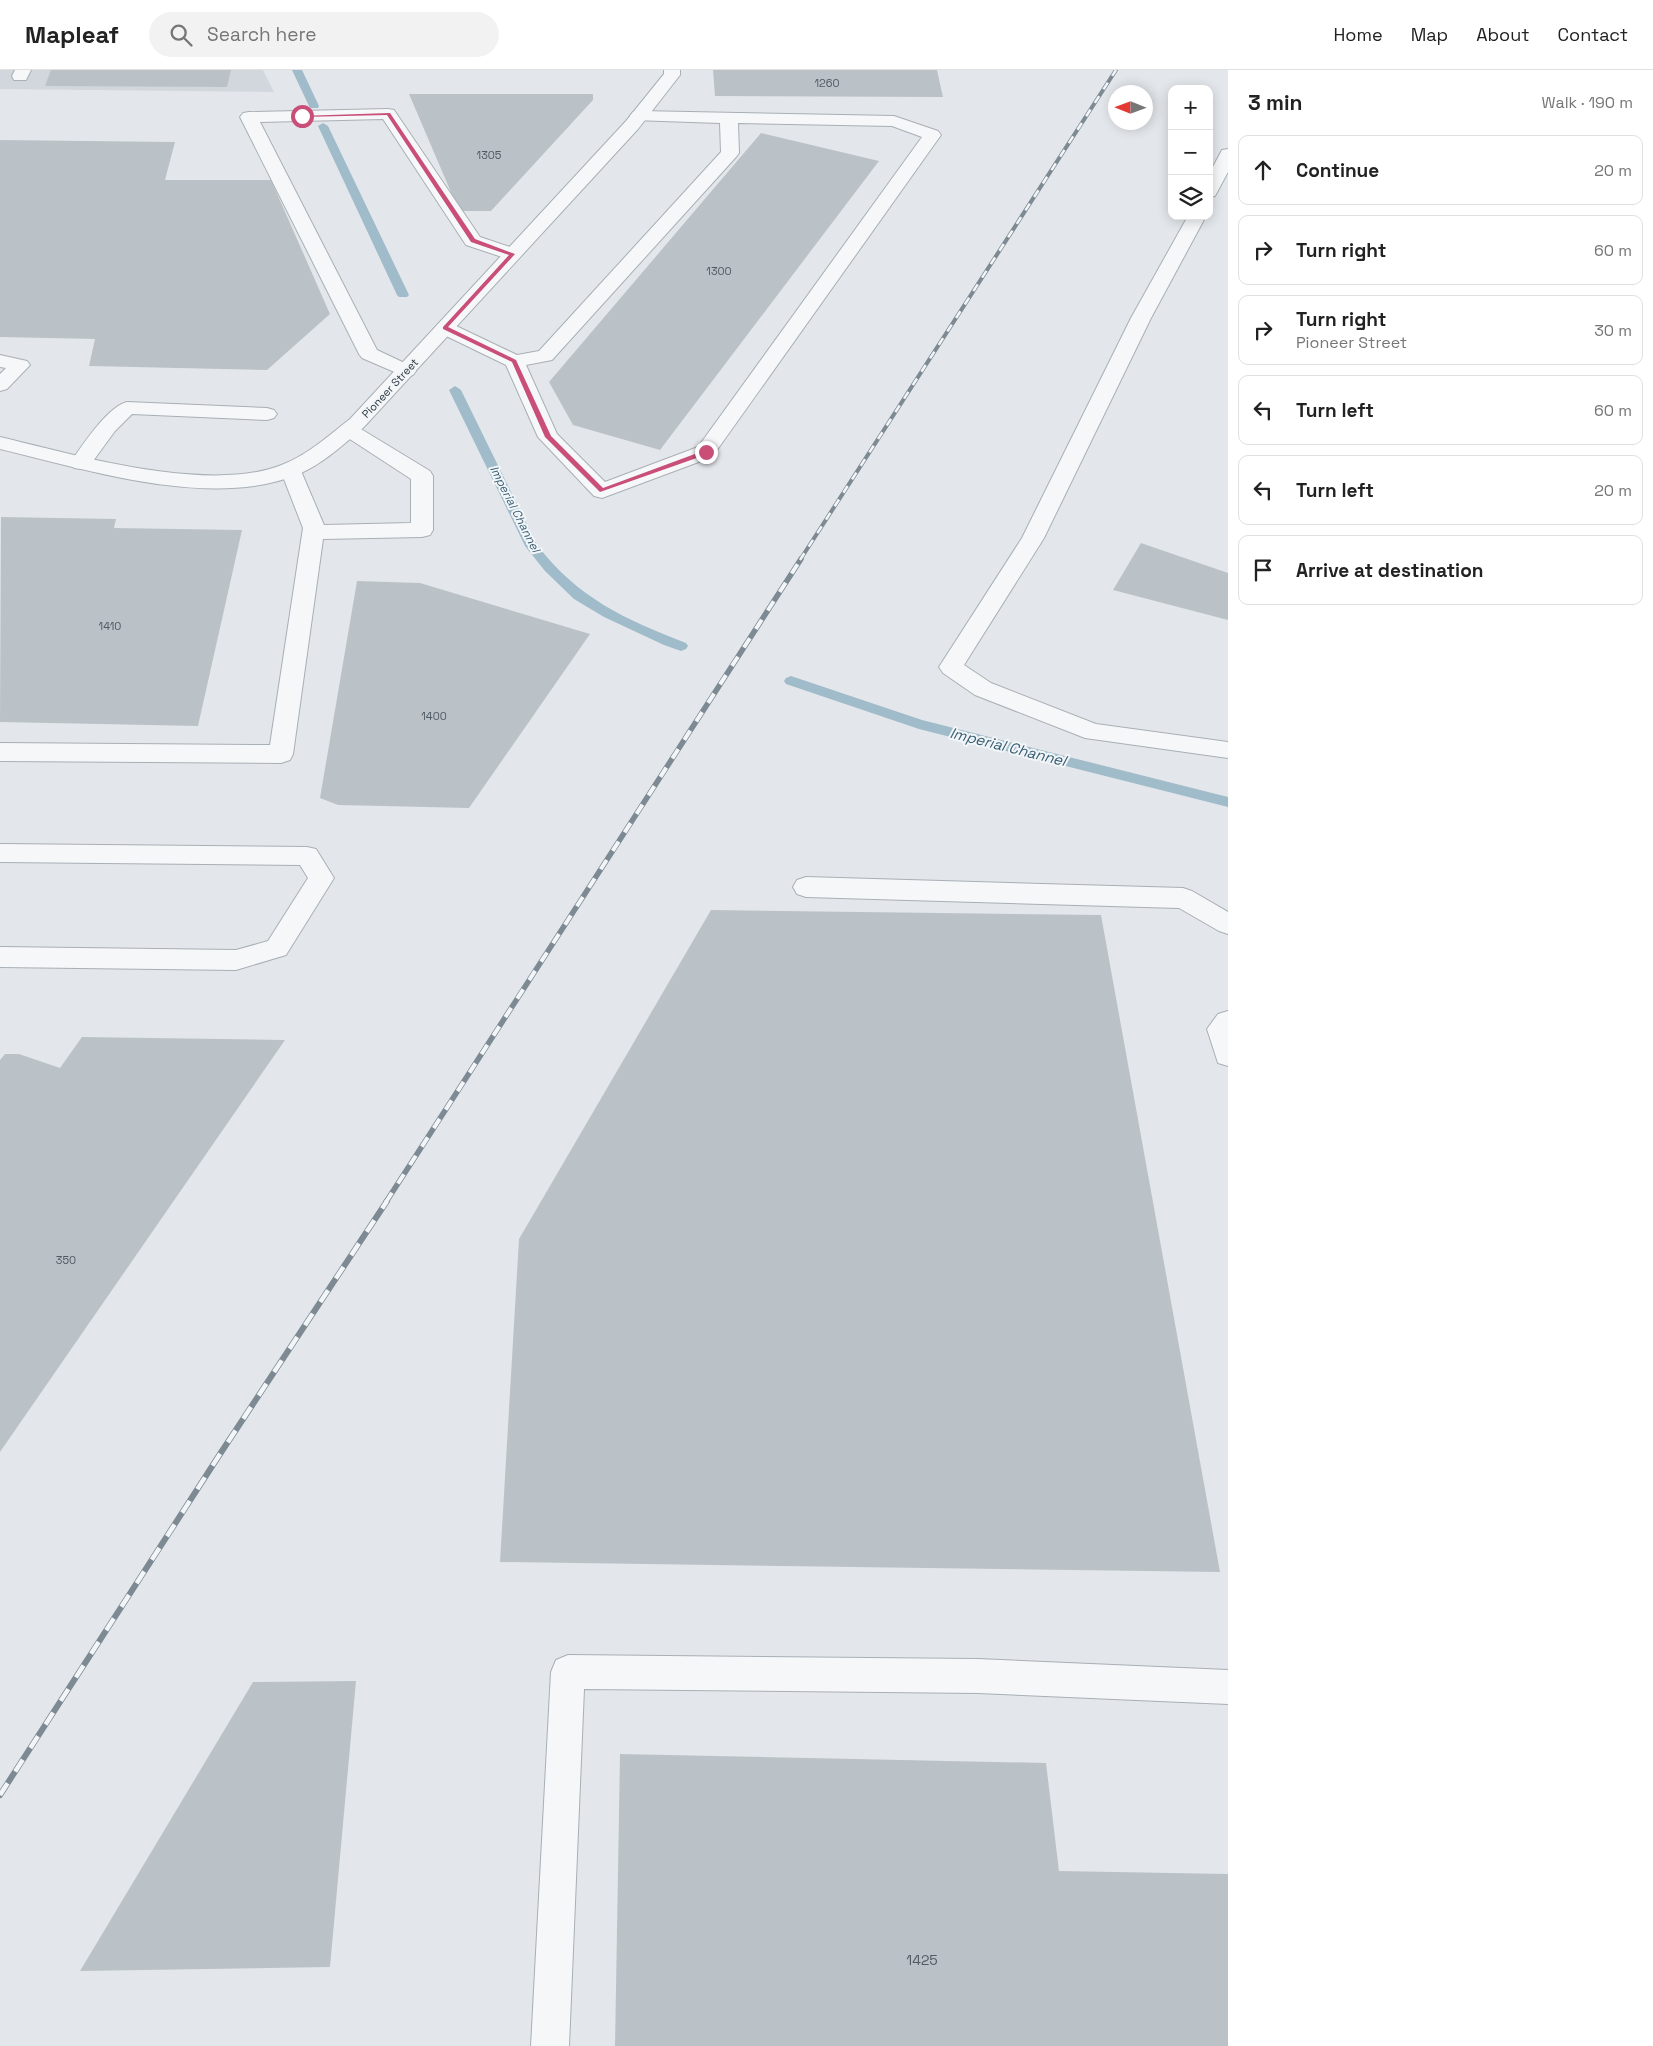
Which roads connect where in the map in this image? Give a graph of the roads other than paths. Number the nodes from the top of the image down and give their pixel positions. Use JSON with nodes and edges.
{"nodes":[{"id":1,"x":672,"y":70,"type":"edge"},
{"id":2,"x":639,"y":116,"type":"junction"},
{"id":3,"x":729,"y":118,"type":"junction"},
{"id":4,"x":1228,"y":154,"type":"edge"},
{"id":5,"x":1213,"y":184,"type":"edge"},
{"id":6,"x":1195,"y":220,"type":"edge"},
{"id":7,"x":512,"y":254,"type":"junction"},
{"id":8,"x":445,"y":328,"type":"junction"},
{"id":9,"x":0,"y":361,"type":"edge"},
{"id":10,"x":514,"y":361,"type":"junction"},
{"id":11,"x":406,"y":371,"type":"junction"},
{"id":12,"x":0,"y":385,"type":"edge"},
{"id":13,"x":267,"y":414,"type":"dead end"},
{"id":14,"x":349,"y":430,"type":"junction"},
{"id":15,"x":0,"y":443,"type":"edge"},
{"id":16,"x":82,"y":463,"type":"junction"},
{"id":17,"x":291,"y":469,"type":"junction"},
{"id":18,"x":314,"y":532,"type":"junction"},
{"id":19,"x":1228,"y":750,"type":"edge"},
{"id":20,"x":0,"y":752,"type":"edge"},
{"id":21,"x":0,"y":853,"type":"edge"},
{"id":22,"x":806,"y":887,"type":"dead end"},
{"id":23,"x":1228,"y":924,"type":"edge"},
{"id":24,"x":0,"y":957,"type":"edge"},
{"id":25,"x":1228,"y":1022,"type":"edge"},
{"id":26,"x":1228,"y":1055,"type":"edge"},
{"id":27,"x":1228,"y":1687,"type":"edge"},
{"id":28,"x":550,"y":2046,"type":"edge"}],
"edges":[{"from":1,"to":2,"type":"street","name":"Pioneer Street"},
{"from":2,"to":3,"type":"street"},
{"from":2,"to":7,"type":"street","name":"Pioneer Street"},
{"from":3,"to":10,"type":"street"},
{"from":3,"to":10,"type":"street"},
{"from":4,"to":5,"type":"street"},
{"from":6,"to":19,"type":"street"},
{"from":7,"to":8,"type":"street","name":"Pioneer Street"},
{"from":7,"to":11,"type":"street"},
{"from":8,"to":10,"type":"street"},
{"from":8,"to":11,"type":"street","name":"Pioneer Street"},
{"from":9,"to":12,"type":"street"},
{"from":11,"to":14,"type":"street","name":"Pioneer Street"},
{"from":13,"to":16,"type":"street"},
{"from":14,"to":17,"type":"street","name":"Pioneer Street"},
{"from":14,"to":18,"type":"street"},
{"from":15,"to":16,"type":"street","name":"Pioneer Street"},
{"from":16,"to":17,"type":"street","name":"Pioneer Street"},
{"from":17,"to":18,"type":"street"},
{"from":18,"to":20,"type":"street"},
{"from":21,"to":24,"type":"street"},
{"from":22,"to":23,"type":"street"},
{"from":25,"to":26,"type":"street"},
{"from":27,"to":28,"type":"street"}]}
